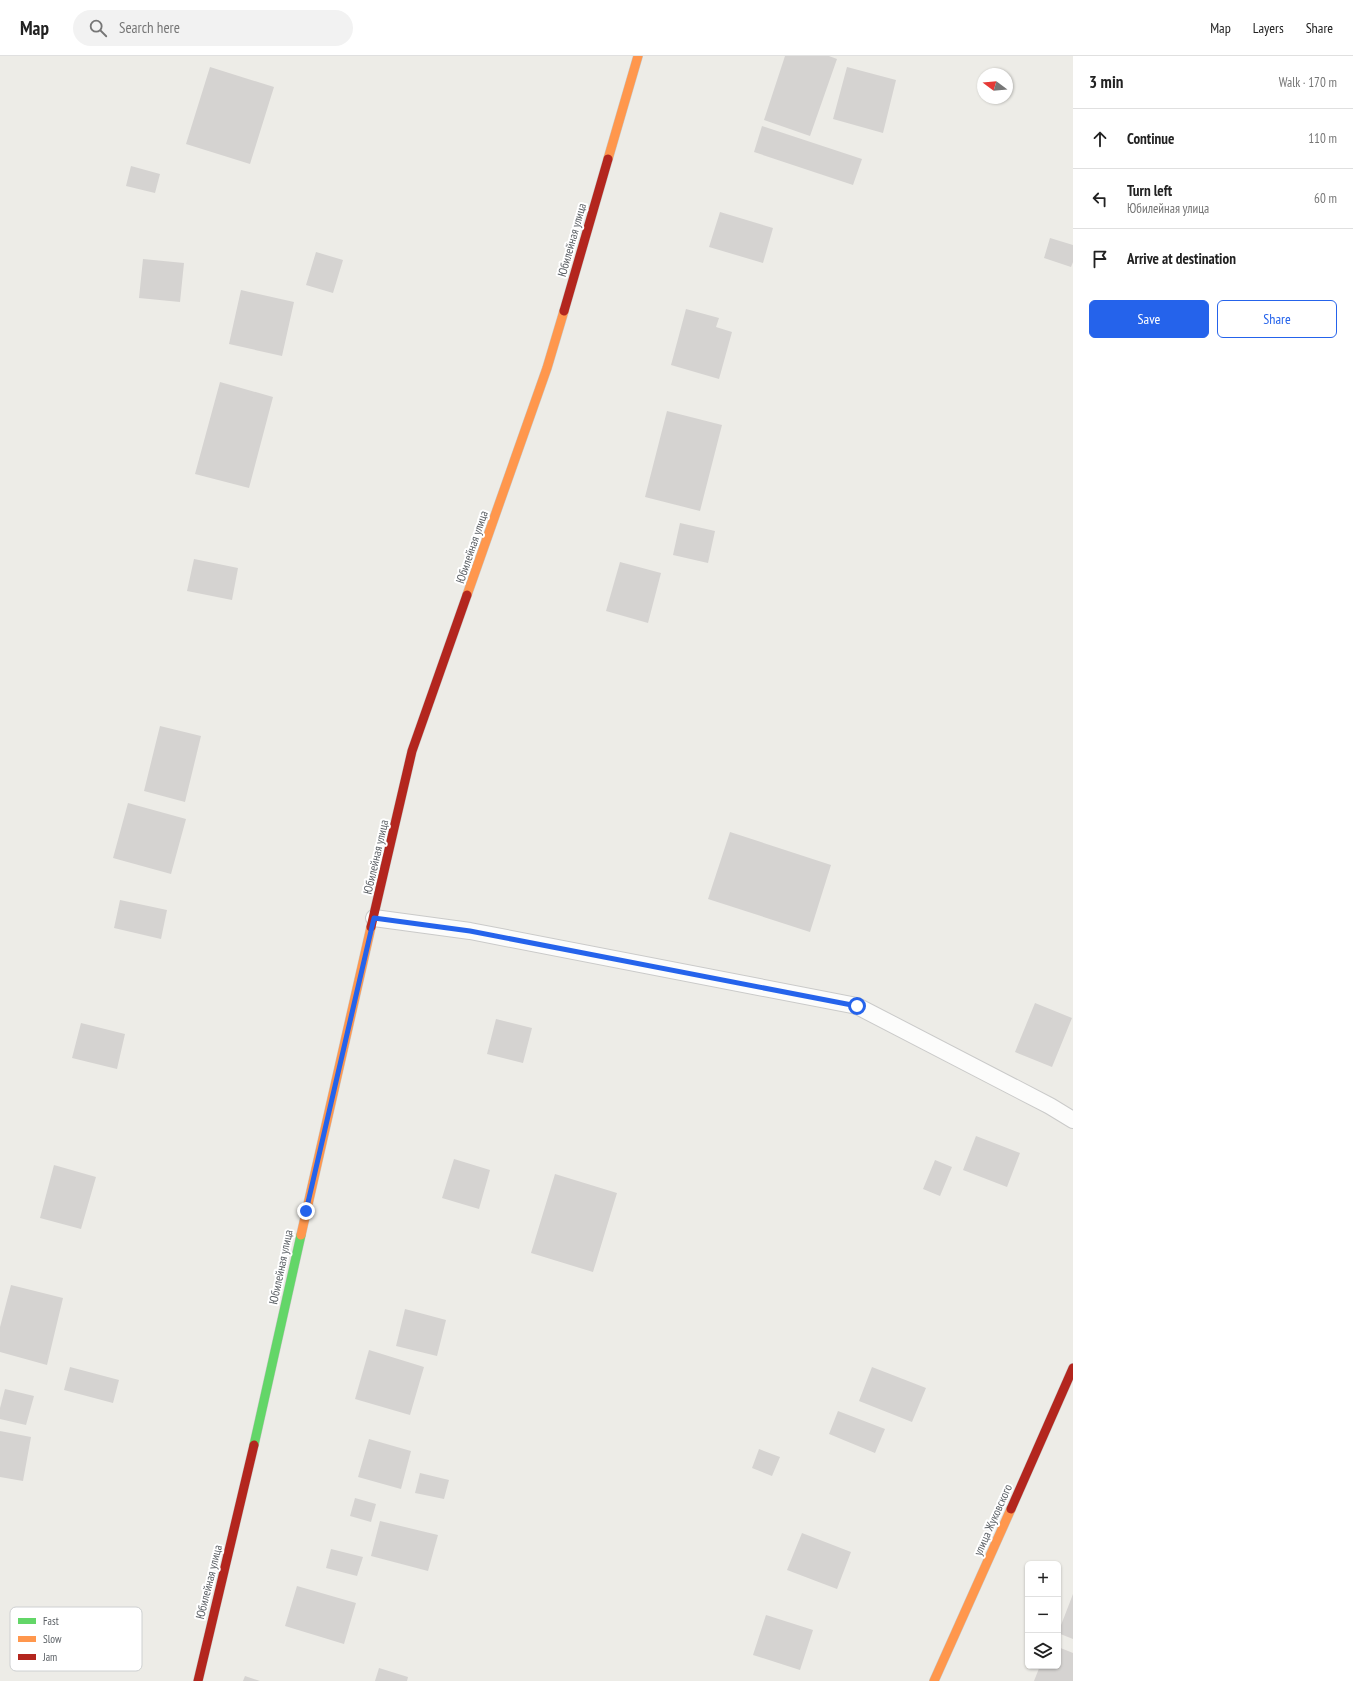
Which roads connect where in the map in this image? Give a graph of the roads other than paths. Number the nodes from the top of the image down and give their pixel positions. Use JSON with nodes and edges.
{"nodes":[{"id":1,"x":638,"y":56,"type":"edge"},
{"id":2,"x":374,"y":918,"type":"junction"},
{"id":3,"x":1073,"y":1120,"type":"edge"},
{"id":4,"x":1073,"y":1368,"type":"edge"},
{"id":5,"x":198,"y":1681,"type":"edge"},
{"id":6,"x":934,"y":1681,"type":"edge"}],
"edges":[{"from":1,"to":2,"type":"street","name":"Юбилейная улица"},
{"from":2,"to":3,"type":"lane"},
{"from":2,"to":5,"type":"street","name":"Юбилейная улица"},
{"from":4,"to":6,"type":"street","name":"улица Жуковского"}]}
